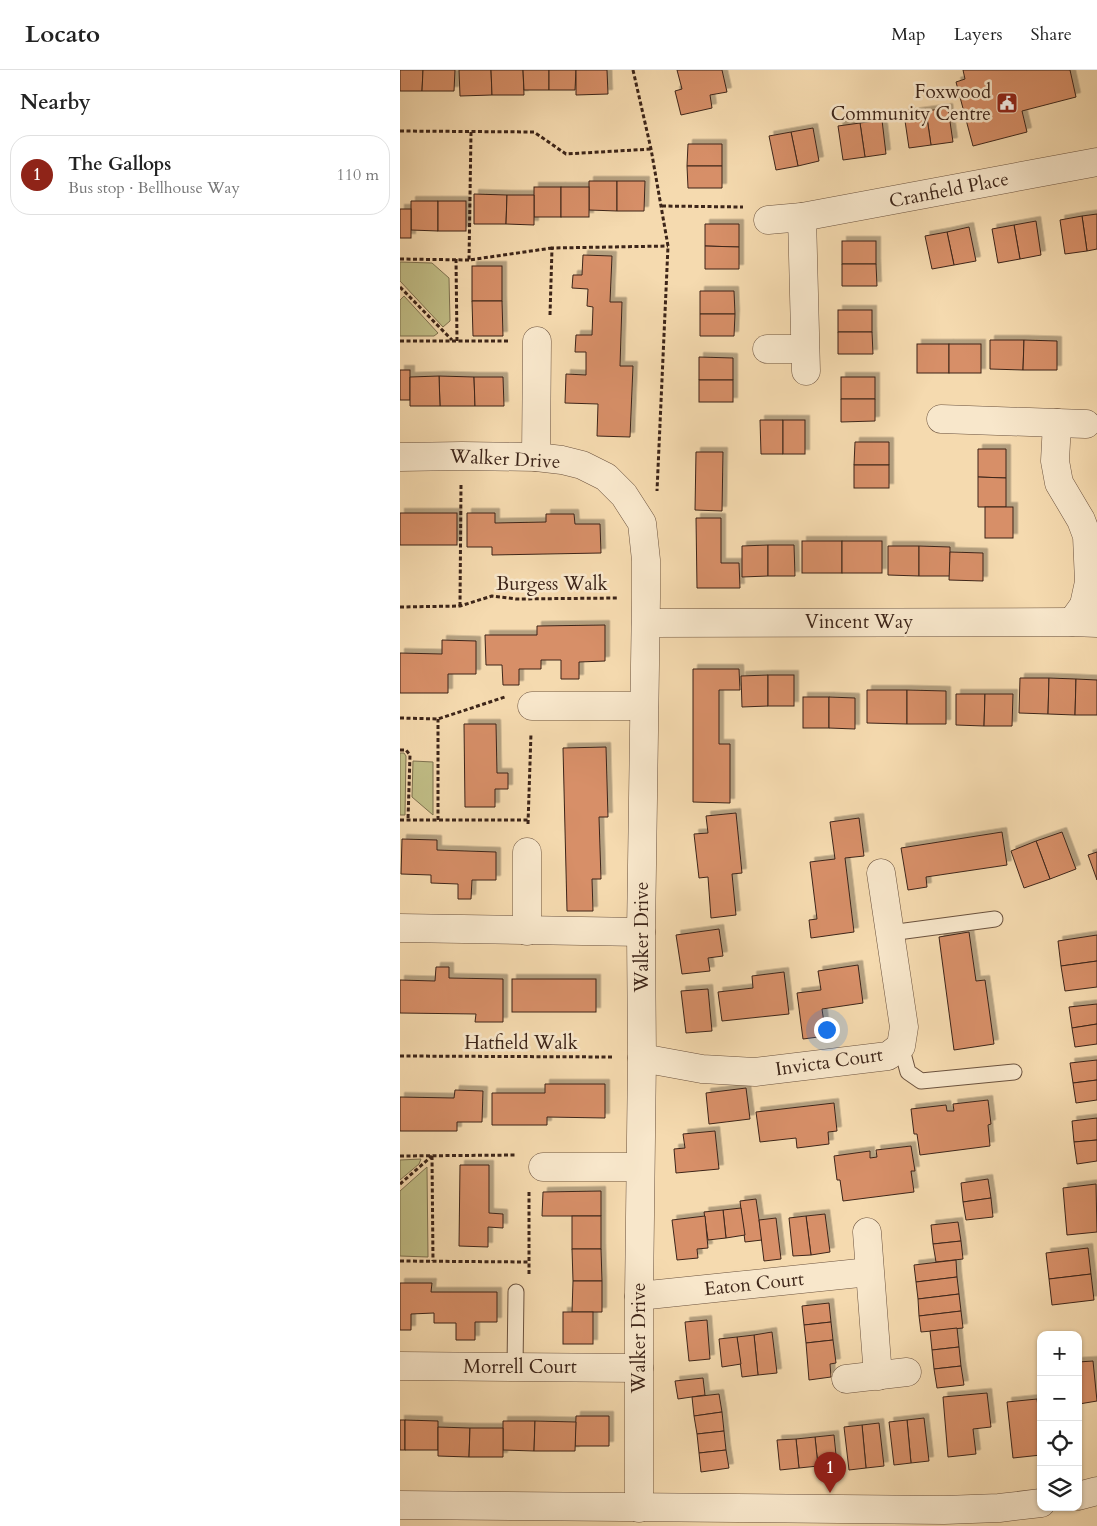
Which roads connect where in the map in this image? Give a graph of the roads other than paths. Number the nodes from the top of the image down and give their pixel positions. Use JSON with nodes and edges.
{"nodes":[{"id":1,"x":1097,"y":162,"type":"edge"},
{"id":2,"x":802,"y":217,"type":"junction"},
{"id":3,"x":768,"y":220,"type":"road end"},
{"id":4,"x":537,"y":341,"type":"road end"},
{"id":5,"x":767,"y":349,"type":"dead end"},
{"id":6,"x":941,"y":419,"type":"dead end"},
{"id":7,"x":1057,"y":423,"type":"junction"},
{"id":8,"x":1086,"y":424,"type":"dead end"},
{"id":9,"x":400,"y":457,"type":"edge"},
{"id":10,"x":536,"y":457,"type":"junction"},
{"id":11,"x":646,"y":610,"type":"junction"},
{"id":12,"x":1084,"y":622,"type":"edge"},
{"id":13,"x":532,"y":706,"type":"road end"},
{"id":14,"x":644,"y":706,"type":"junction"},
{"id":15,"x":528,"y":852,"type":"road end"},
{"id":16,"x":881,"y":873,"type":"dead end"},
{"id":17,"x":995,"y":919,"type":"dead end"},
{"id":18,"x":400,"y":928,"type":"edge"},
{"id":19,"x":527,"y":931,"type":"junction"},
{"id":20,"x":641,"y":932,"type":"junction"},
{"id":21,"x":890,"y":933,"type":"junction"},
{"id":22,"x":901,"y":1046,"type":"junction"},
{"id":23,"x":642,"y":1058,"type":"junction"},
{"id":24,"x":1014,"y":1072,"type":"dead end"},
{"id":25,"x":543,"y":1167,"type":"road end"},
{"id":26,"x":640,"y":1167,"type":"junction"},
{"id":27,"x":867,"y":1232,"type":"dead end"},
{"id":28,"x":869,"y":1272,"type":"junction"},
{"id":29,"x":516,"y":1292,"type":"road end"},
{"id":30,"x":639,"y":1296,"type":"junction"},
{"id":31,"x":400,"y":1366,"type":"edge"},
{"id":32,"x":515,"y":1367,"type":"junction"},
{"id":33,"x":639,"y":1368,"type":"junction"},
{"id":34,"x":908,"y":1372,"type":"dead end"},
{"id":35,"x":878,"y":1376,"type":"junction"},
{"id":36,"x":846,"y":1379,"type":"dead end"},
{"id":37,"x":1097,"y":1491,"type":"edge"},
{"id":38,"x":1082,"y":1495,"type":"edge"},
{"id":39,"x":1037,"y":1503,"type":"edge"},
{"id":40,"x":400,"y":1505,"type":"edge"},
{"id":41,"x":639,"y":1508,"type":"junction"},
{"id":42,"x":855,"y":1518,"type":"edge"}],
"edges":[{"from":1,"to":2,"type":"street","name":"Cranfield Place"},
{"from":2,"to":3,"type":"street","name":"Cranfield Place"},
{"from":2,"to":5,"type":"street"},
{"from":4,"to":10,"type":"street"},
{"from":6,"to":7,"type":"street"},
{"from":7,"to":8,"type":"street"},
{"from":7,"to":12,"type":"street","name":"Vincent Way"},
{"from":9,"to":10,"type":"street","name":"Walker Drive"},
{"from":10,"to":11,"type":"street","name":"Walker Drive"},
{"from":11,"to":12,"type":"street","name":"Vincent Way"},
{"from":11,"to":14,"type":"street","name":"Walker Drive"},
{"from":13,"to":14,"type":"street"},
{"from":14,"to":20,"type":"street","name":"Walker Drive"},
{"from":15,"to":19,"type":"street"},
{"from":16,"to":21,"type":"street","name":"Invicta Court"},
{"from":17,"to":21,"type":"lane"},
{"from":18,"to":19,"type":"street"},
{"from":19,"to":20,"type":"street"},
{"from":20,"to":23,"type":"street","name":"Walker Drive"},
{"from":21,"to":22,"type":"street","name":"Invicta Court"},
{"from":22,"to":23,"type":"street","name":"Invicta Court"},
{"from":22,"to":24,"type":"lane"},
{"from":23,"to":26,"type":"street","name":"Walker Drive"},
{"from":25,"to":26,"type":"street"},
{"from":26,"to":30,"type":"street","name":"Walker Drive"},
{"from":27,"to":28,"type":"street"},
{"from":28,"to":30,"type":"street","name":"Eaton Court"},
{"from":28,"to":35,"type":"street"},
{"from":29,"to":32,"type":"lane"},
{"from":30,"to":33,"type":"street","name":"Walker Drive"},
{"from":31,"to":32,"type":"street","name":"Morrell Court"},
{"from":32,"to":33,"type":"street","name":"Morrell Court"},
{"from":33,"to":41,"type":"street","name":"Walker Drive"},
{"from":34,"to":35,"type":"street"},
{"from":35,"to":36,"type":"street"},
{"from":37,"to":38,"type":"street"},
{"from":39,"to":42,"type":"street"},
{"from":40,"to":41,"type":"street"},
{"from":41,"to":42,"type":"street"}]}
